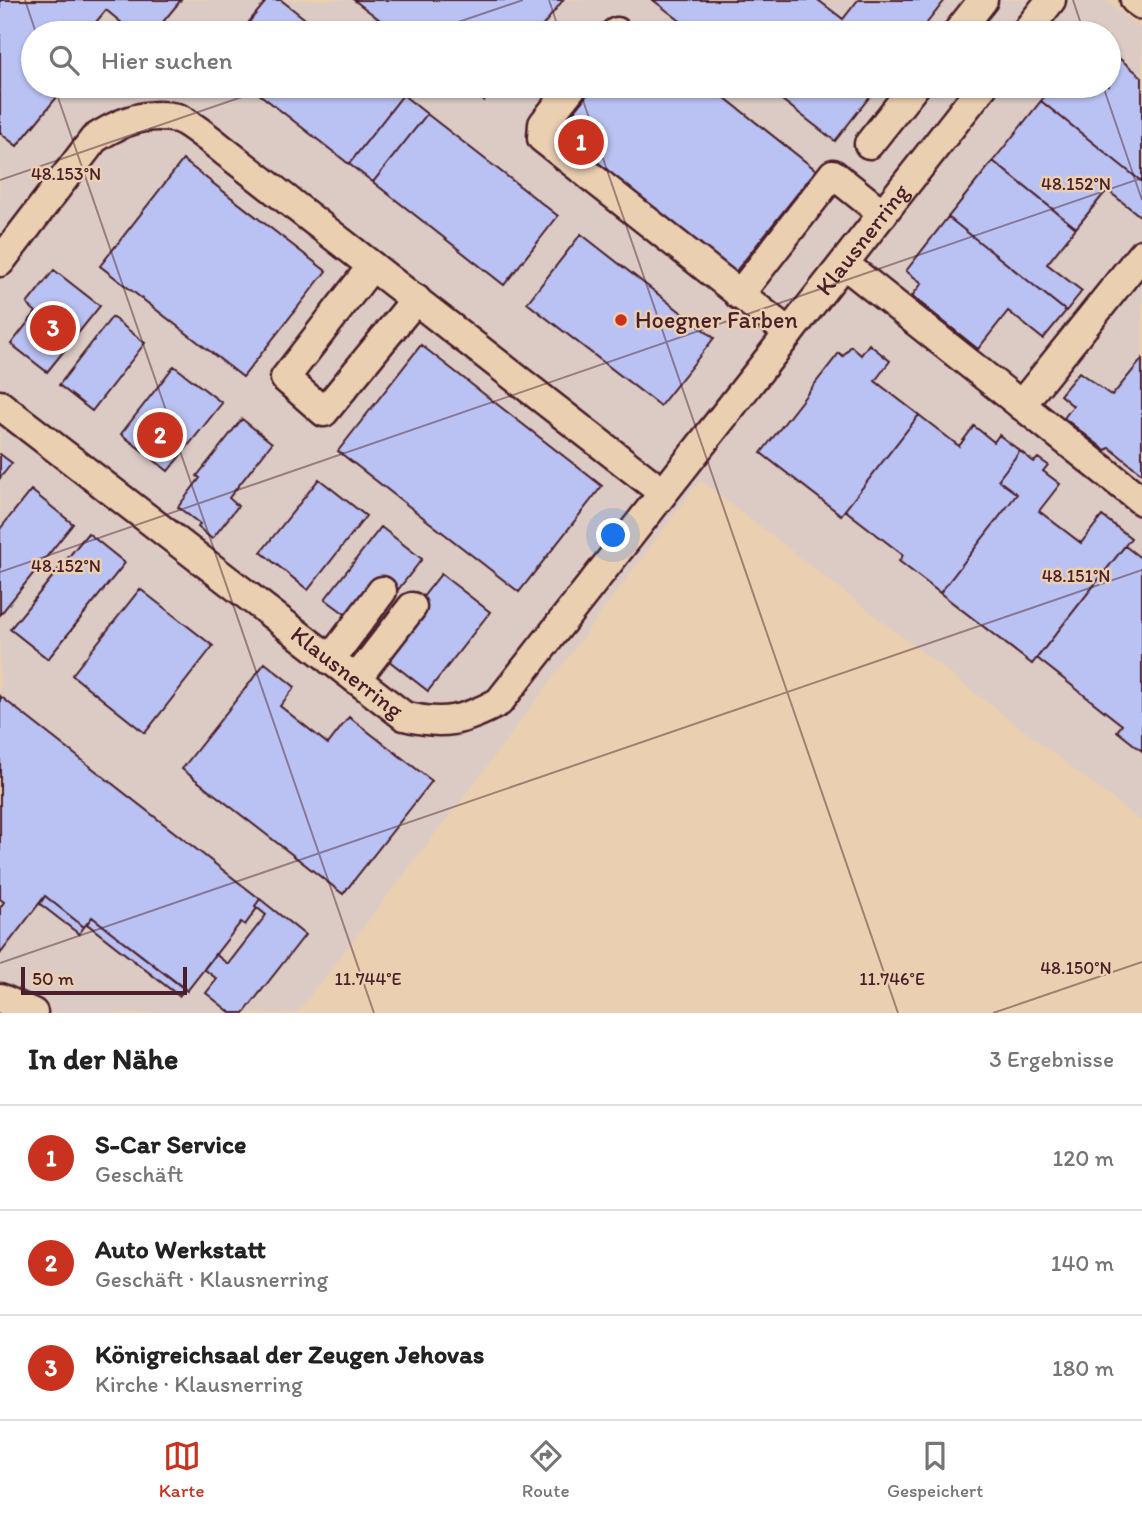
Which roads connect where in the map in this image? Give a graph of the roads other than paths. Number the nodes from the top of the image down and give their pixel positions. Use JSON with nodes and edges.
{"nodes":[{"id":1,"x":982,"y":0,"type":"edge"},
{"id":2,"x":1051,"y":0,"type":"edge"},
{"id":3,"x":1135,"y":0,"type":"edge"},
{"id":4,"x":1142,"y":5,"type":"edge"},
{"id":5,"x":966,"y":21,"type":"edge"},
{"id":6,"x":1034,"y":21,"type":"edge"},
{"id":7,"x":564,"y":98,"type":"edge"},
{"id":8,"x":906,"y":98,"type":"edge"},
{"id":9,"x":975,"y":98,"type":"edge"},
{"id":10,"x":869,"y":145,"type":"dead end"},
{"id":11,"x":883,"y":214,"type":"junction"},
{"id":12,"x":1142,"y":254,"type":"edge"},
{"id":13,"x":0,"y":262,"type":"edge"},
{"id":14,"x":844,"y":264,"type":"junction"},
{"id":15,"x":372,"y":266,"type":"junction"},
{"id":16,"x":739,"y":295,"type":"junction"},
{"id":17,"x":416,"y":299,"type":"junction"},
{"id":18,"x":789,"y":333,"type":"junction"},
{"id":19,"x":0,"y":405,"type":"edge"},
{"id":20,"x":1021,"y":405,"type":"junction"},
{"id":21,"x":662,"y":492,"type":"junction"},
{"id":22,"x":1142,"y":500,"type":"edge"},
{"id":23,"x":382,"y":591,"type":"dead end"},
{"id":24,"x":412,"y":607,"type":"dead end"},
{"id":25,"x":330,"y":660,"type":"junction"},
{"id":26,"x":356,"y":679,"type":"junction"},
{"id":27,"x":0,"y":998,"type":"edge"},
{"id":28,"x":33,"y":1013,"type":"edge"}],
"edges":[{"from":1,"to":5,"type":"street"},
{"from":2,"to":6,"type":"street"},
{"from":3,"to":4,"type":"street"},
{"from":7,"to":16,"type":"street"},
{"from":8,"to":10,"type":"street"},
{"from":9,"to":11,"type":"street","name":"Klausnerring"},
{"from":11,"to":14,"type":"street","name":"Klausnerring"},
{"from":11,"to":16,"type":"street"},
{"from":12,"to":20,"type":"street"},
{"from":13,"to":15,"type":"street"},
{"from":14,"to":18,"type":"street","name":"Klausnerring"},
{"from":14,"to":20,"type":"street"},
{"from":15,"to":17,"type":"street"},
{"from":15,"to":17,"type":"street"},
{"from":16,"to":18,"type":"street"},
{"from":17,"to":21,"type":"street"},
{"from":18,"to":21,"type":"street","name":"Klausnerring"},
{"from":19,"to":25,"type":"street","name":"Klausnerring"},
{"from":20,"to":22,"type":"street"},
{"from":21,"to":26,"type":"street","name":"Klausnerring"},
{"from":23,"to":25,"type":"street"},
{"from":24,"to":26,"type":"street"},
{"from":25,"to":26,"type":"street","name":"Klausnerring"},
{"from":27,"to":28,"type":"street"}]}
